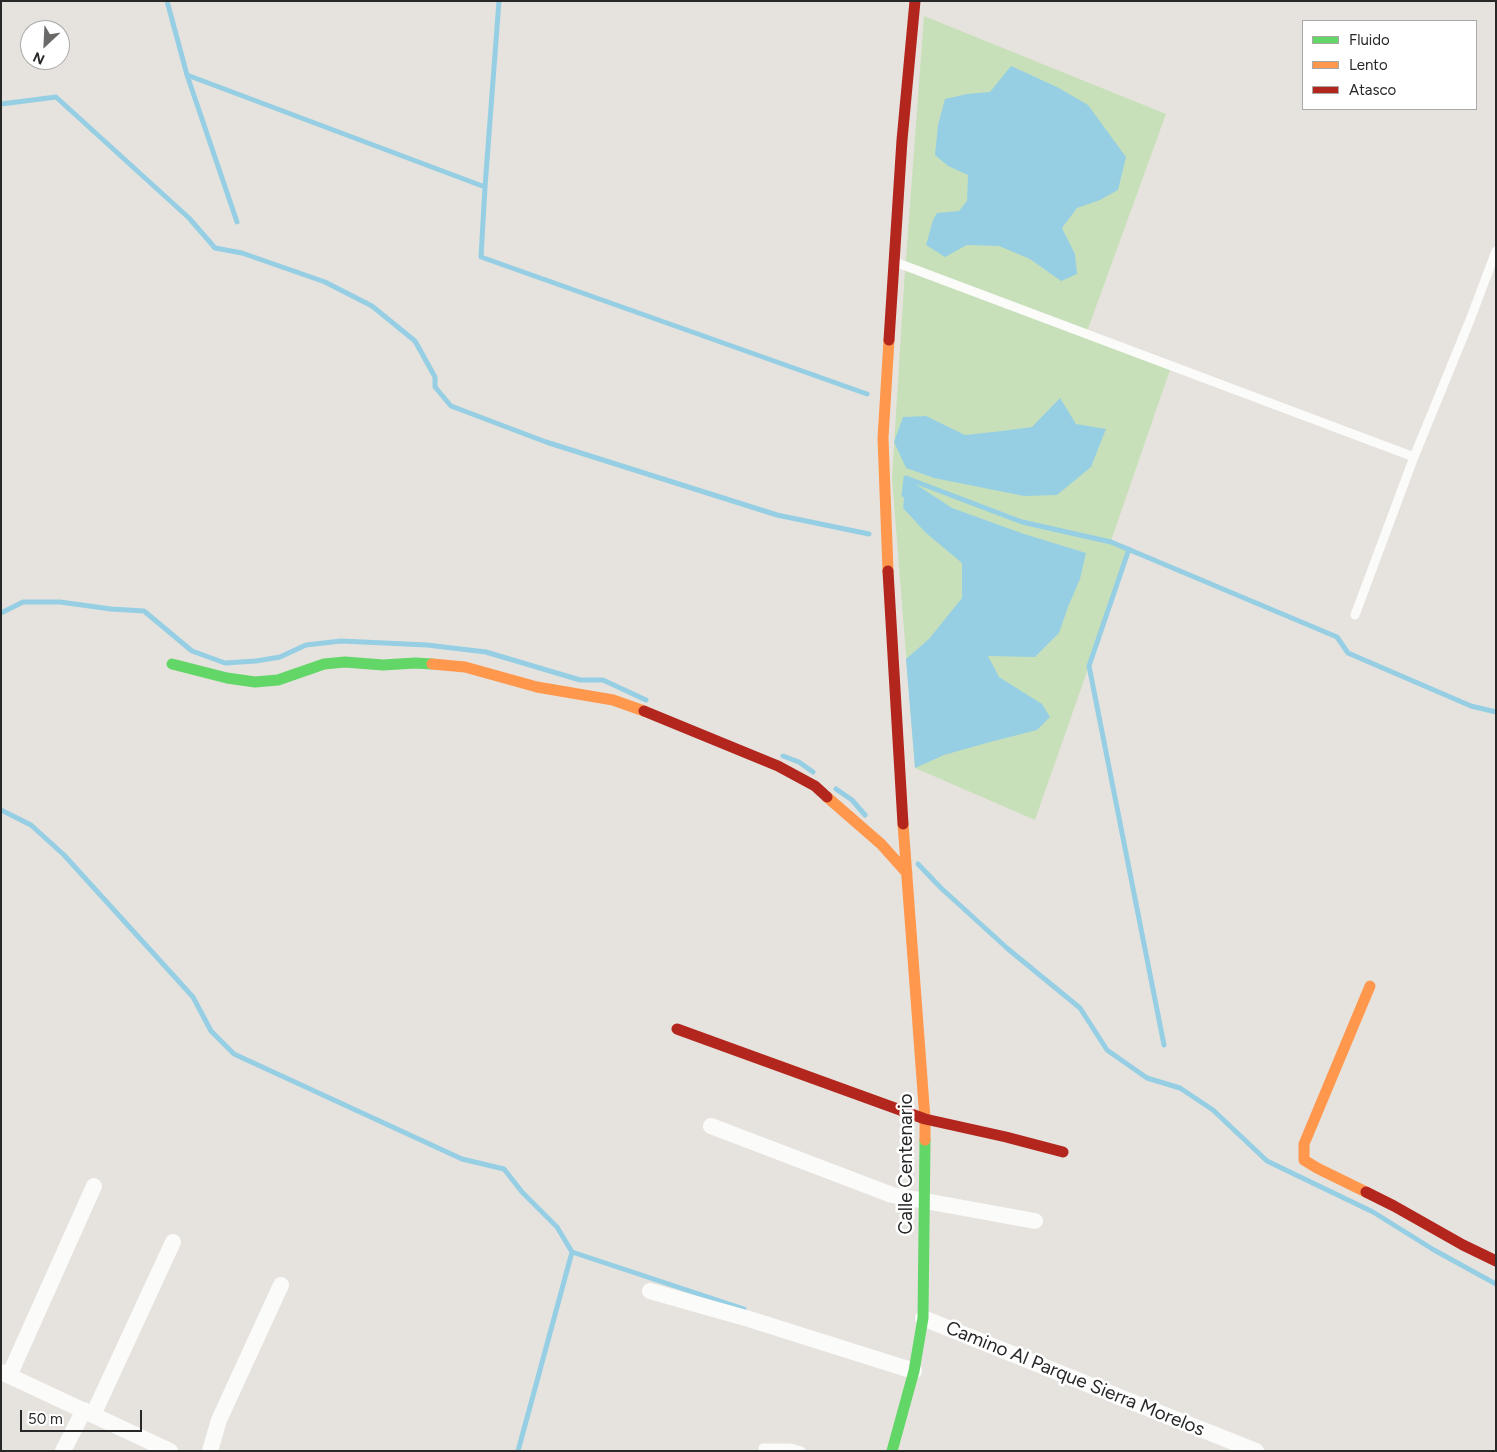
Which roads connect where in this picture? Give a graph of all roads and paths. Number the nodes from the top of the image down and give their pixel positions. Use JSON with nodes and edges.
{"nodes":[{"id":1,"x":915,"y":1,"type":"edge"},
{"id":2,"x":1496,"y":251,"type":"edge"},
{"id":3,"x":894,"y":262,"type":"junction"},
{"id":4,"x":1414,"y":457,"type":"junction"},
{"id":5,"x":1355,"y":615,"type":"dead end"},
{"id":6,"x":172,"y":664,"type":"dead end"},
{"id":7,"x":907,"y":874,"type":"junction"},
{"id":8,"x":1370,"y":986,"type":"dead end"},
{"id":9,"x":677,"y":1029,"type":"dead end"},
{"id":10,"x":925,"y":1119,"type":"junction"},
{"id":11,"x":710,"y":1126,"type":"dead end"},
{"id":12,"x":1063,"y":1152,"type":"dead end"},
{"id":13,"x":94,"y":1186,"type":"dead end"},
{"id":14,"x":924,"y":1201,"type":"junction"},
{"id":15,"x":1035,"y":1221,"type":"dead end"},
{"id":16,"x":173,"y":1242,"type":"dead end"},
{"id":17,"x":1496,"y":1261,"type":"edge"},
{"id":18,"x":282,"y":1285,"type":"dead end"},
{"id":19,"x":650,"y":1291,"type":"dead end"},
{"id":20,"x":923,"y":1318,"type":"junction"},
{"id":21,"x":914,"y":1371,"type":"junction"},
{"id":22,"x":5,"y":1374,"type":"edge"},
{"id":23,"x":88,"y":1412,"type":"junction"},
{"id":24,"x":764,"y":1448,"type":"dead end"},
{"id":25,"x":63,"y":1451,"type":"edge"},
{"id":26,"x":170,"y":1451,"type":"edge"},
{"id":27,"x":210,"y":1451,"type":"edge"},
{"id":28,"x":801,"y":1451,"type":"edge"},
{"id":29,"x":892,"y":1451,"type":"edge"},
{"id":30,"x":1256,"y":1451,"type":"edge"}],
"edges":[{"from":1,"to":3,"type":"street","name":"Calle Centenario"},
{"from":2,"to":4,"type":"lane"},
{"from":3,"to":4,"type":"lane"},
{"from":3,"to":7,"type":"street","name":"Calle Centenario"},
{"from":4,"to":5,"type":"lane"},
{"from":6,"to":7,"type":"street"},
{"from":7,"to":10,"type":"street","name":"Calle Centenario"},
{"from":8,"to":17,"type":"street"},
{"from":9,"to":10,"type":"street"},
{"from":10,"to":12,"type":"street"},
{"from":10,"to":14,"type":"street","name":"Calle Centenario"},
{"from":11,"to":14,"type":"street"},
{"from":13,"to":22,"type":"street"},
{"from":14,"to":15,"type":"street"},
{"from":14,"to":20,"type":"street","name":"Calle Centenario"},
{"from":16,"to":23,"type":"street"},
{"from":18,"to":27,"type":"street"},
{"from":19,"to":21,"type":"street"},
{"from":20,"to":21,"type":"street","name":"Calle Centenario"},
{"from":20,"to":30,"type":"street","name":"Camino Al Parque Sierra Morelos"},
{"from":21,"to":29,"type":"street","name":"Calle Centenario"},
{"from":22,"to":23,"type":"street"},
{"from":23,"to":25,"type":"street"},
{"from":23,"to":26,"type":"street"},
{"from":24,"to":28,"type":"lane"}]}
